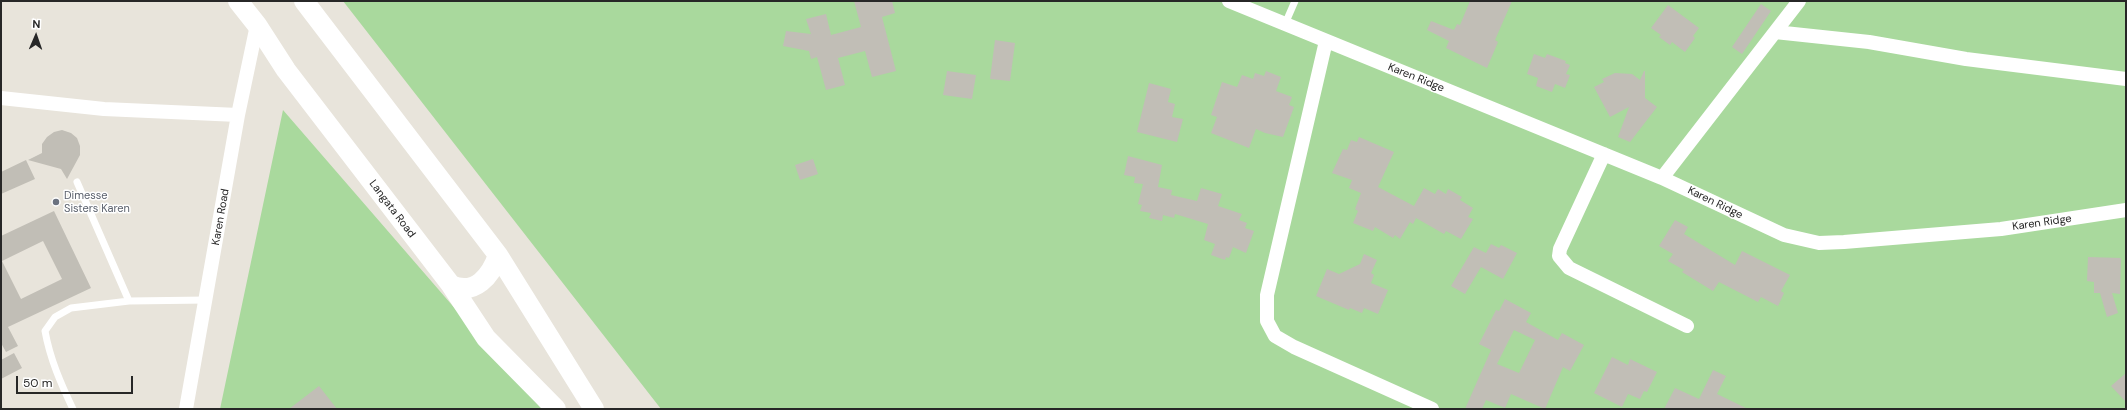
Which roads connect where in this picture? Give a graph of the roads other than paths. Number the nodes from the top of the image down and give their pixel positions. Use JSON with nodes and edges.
{"nodes":[{"id":1,"x":238,"y":1,"type":"edge"},
{"id":2,"x":304,"y":1,"type":"edge"},
{"id":3,"x":1229,"y":1,"type":"edge"},
{"id":4,"x":1295,"y":1,"type":"edge"},
{"id":5,"x":1799,"y":1,"type":"edge"},
{"id":6,"x":1285,"y":24,"type":"junction"},
{"id":7,"x":258,"y":25,"type":"junction"},
{"id":8,"x":1775,"y":32,"type":"junction"},
{"id":9,"x":1326,"y":41,"type":"junction"},
{"id":10,"x":2126,"y":79,"type":"edge"},
{"id":11,"x":1,"y":98,"type":"edge"},
{"id":12,"x":238,"y":115,"type":"junction"},
{"id":13,"x":1604,"y":154,"type":"junction"},
{"id":14,"x":1662,"y":178,"type":"junction"},
{"id":15,"x":77,"y":182,"type":"dead end"},
{"id":16,"x":2126,"y":210,"type":"edge"},
{"id":17,"x":498,"y":255,"type":"junction"},
{"id":18,"x":451,"y":285,"type":"junction"},
{"id":19,"x":129,"y":300,"type":"junction"},
{"id":20,"x":207,"y":300,"type":"junction"},
{"id":21,"x":1687,"y":326,"type":"dead end"},
{"id":22,"x":73,"y":409,"type":"edge"},
{"id":23,"x":186,"y":409,"type":"edge"},
{"id":24,"x":556,"y":409,"type":"edge"},
{"id":25,"x":594,"y":409,"type":"edge"},
{"id":26,"x":1432,"y":409,"type":"edge"}],
"edges":[{"from":1,"to":7,"type":"main road","name":"Langata Road"},
{"from":2,"to":17,"type":"main road"},
{"from":3,"to":6,"type":"street","name":"Karen Ridge"},
{"from":4,"to":6,"type":"lane"},
{"from":5,"to":8,"type":"street"},
{"from":6,"to":9,"type":"street","name":"Karen Ridge"},
{"from":7,"to":12,"type":"street","name":"Karen Road"},
{"from":7,"to":18,"type":"main road","name":"Langata Road"},
{"from":8,"to":10,"type":"street"},
{"from":8,"to":14,"type":"street"},
{"from":9,"to":13,"type":"street","name":"Karen Ridge"},
{"from":9,"to":26,"type":"street"},
{"from":11,"to":12,"type":"street"},
{"from":12,"to":20,"type":"street","name":"Karen Road"},
{"from":13,"to":14,"type":"street","name":"Karen Ridge"},
{"from":13,"to":21,"type":"street"},
{"from":14,"to":16,"type":"street","name":"Karen Ridge"},
{"from":15,"to":19,"type":"lane"},
{"from":17,"to":18,"type":"main road"},
{"from":17,"to":25,"type":"main road"},
{"from":18,"to":24,"type":"main road","name":"Langata Road"},
{"from":19,"to":20,"type":"lane"},
{"from":19,"to":22,"type":"lane"},
{"from":20,"to":23,"type":"street","name":"Karen Road"}]}
